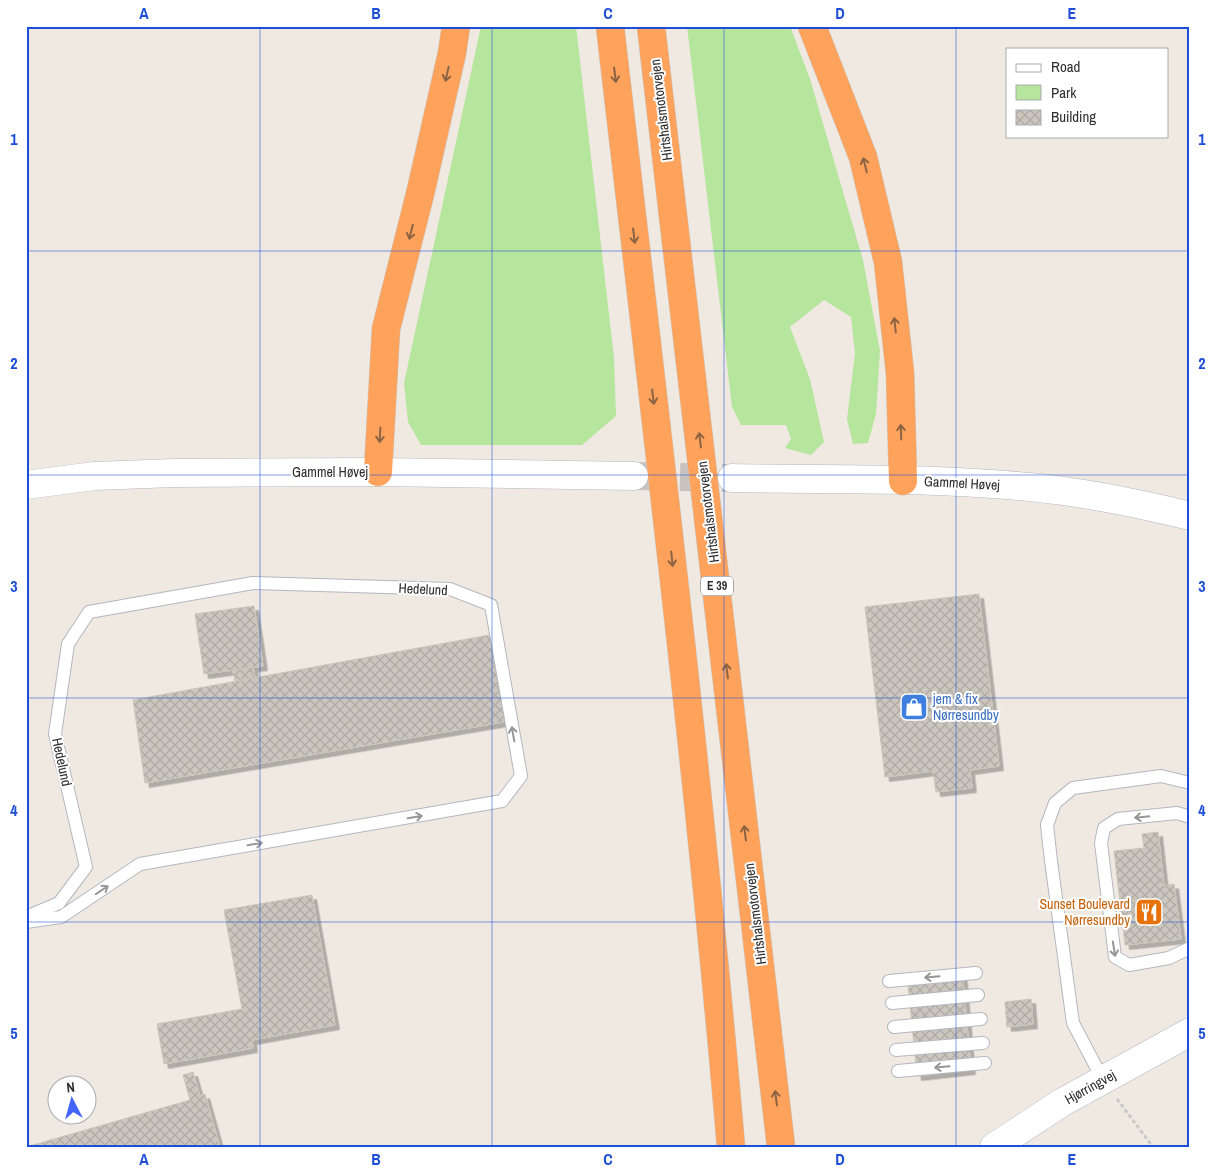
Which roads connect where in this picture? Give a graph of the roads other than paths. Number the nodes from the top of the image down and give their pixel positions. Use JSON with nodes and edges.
{"nodes":[{"id":1,"x":456,"y":26,"type":"edge"},
{"id":2,"x":610,"y":26,"type":"edge"},
{"id":3,"x":651,"y":26,"type":"edge"},
{"id":4,"x":812,"y":26,"type":"edge"},
{"id":5,"x":378,"y":472,"type":"junction"},
{"id":6,"x":634,"y":476,"type":"tunnel mouth"},
{"id":7,"x":732,"y":478,"type":"tunnel mouth"},
{"id":8,"x":903,"y":481,"type":"junction"},
{"id":9,"x":26,"y":485,"type":"edge"},
{"id":10,"x":1190,"y":516,"type":"edge"},
{"id":11,"x":1190,"y":783,"type":"edge"},
{"id":12,"x":1190,"y":817,"type":"edge"},
{"id":13,"x":26,"y":917,"type":"edge"},
{"id":14,"x":26,"y":922,"type":"edge"},
{"id":15,"x":1190,"y":948,"type":"edge"},
{"id":16,"x":976,"y":973,"type":"dead end"},
{"id":17,"x":889,"y":981,"type":"dead end"},
{"id":18,"x":978,"y":995,"type":"dead end"},
{"id":19,"x":892,"y":1002,"type":"dead end"},
{"id":20,"x":980,"y":1019,"type":"dead end"},
{"id":21,"x":894,"y":1027,"type":"dead end"},
{"id":22,"x":1190,"y":1032,"type":"edge"},
{"id":23,"x":983,"y":1043,"type":"dead end"},
{"id":24,"x":896,"y":1050,"type":"dead end"},
{"id":25,"x":985,"y":1063,"type":"dead end"},
{"id":26,"x":898,"y":1071,"type":"dead end"},
{"id":27,"x":1103,"y":1080,"type":"junction"},
{"id":28,"x":731,"y":1147,"type":"edge"},
{"id":29,"x":782,"y":1147,"type":"edge"},
{"id":30,"x":994,"y":1147,"type":"edge"}],
"edges":[{"from":1,"to":5,"type":"highway","one_way":true},
{"from":2,"to":28,"type":"highway","one_way":true},
{"from":29,"to":3,"type":"highway","name":"Hirtshalsmotorvejen","number":"E 39","one_way":true},
{"from":8,"to":4,"type":"highway","one_way":true},
{"from":5,"to":6,"type":"street","name":"Gammel Høvej"},
{"from":5,"to":9,"type":"street","name":"Gammel Høvej"},
{"from":7,"to":8,"type":"street","name":"Gammel Høvej"},
{"from":8,"to":10,"type":"street","name":"Gammel Høvej"},
{"from":11,"to":27,"type":"lane"},
{"from":12,"to":15,"type":"lane","one_way":true},
{"from":14,"to":13,"type":"lane","name":"Hedelund","one_way":true},
{"from":16,"to":17,"type":"lane","one_way":true},
{"from":18,"to":19,"type":"lane"},
{"from":20,"to":21,"type":"lane"},
{"from":22,"to":27,"type":"street","name":"Hjørringvej"},
{"from":23,"to":24,"type":"lane"},
{"from":25,"to":26,"type":"lane","one_way":true},
{"from":27,"to":30,"type":"street","name":"Hjørringvej"}]}
